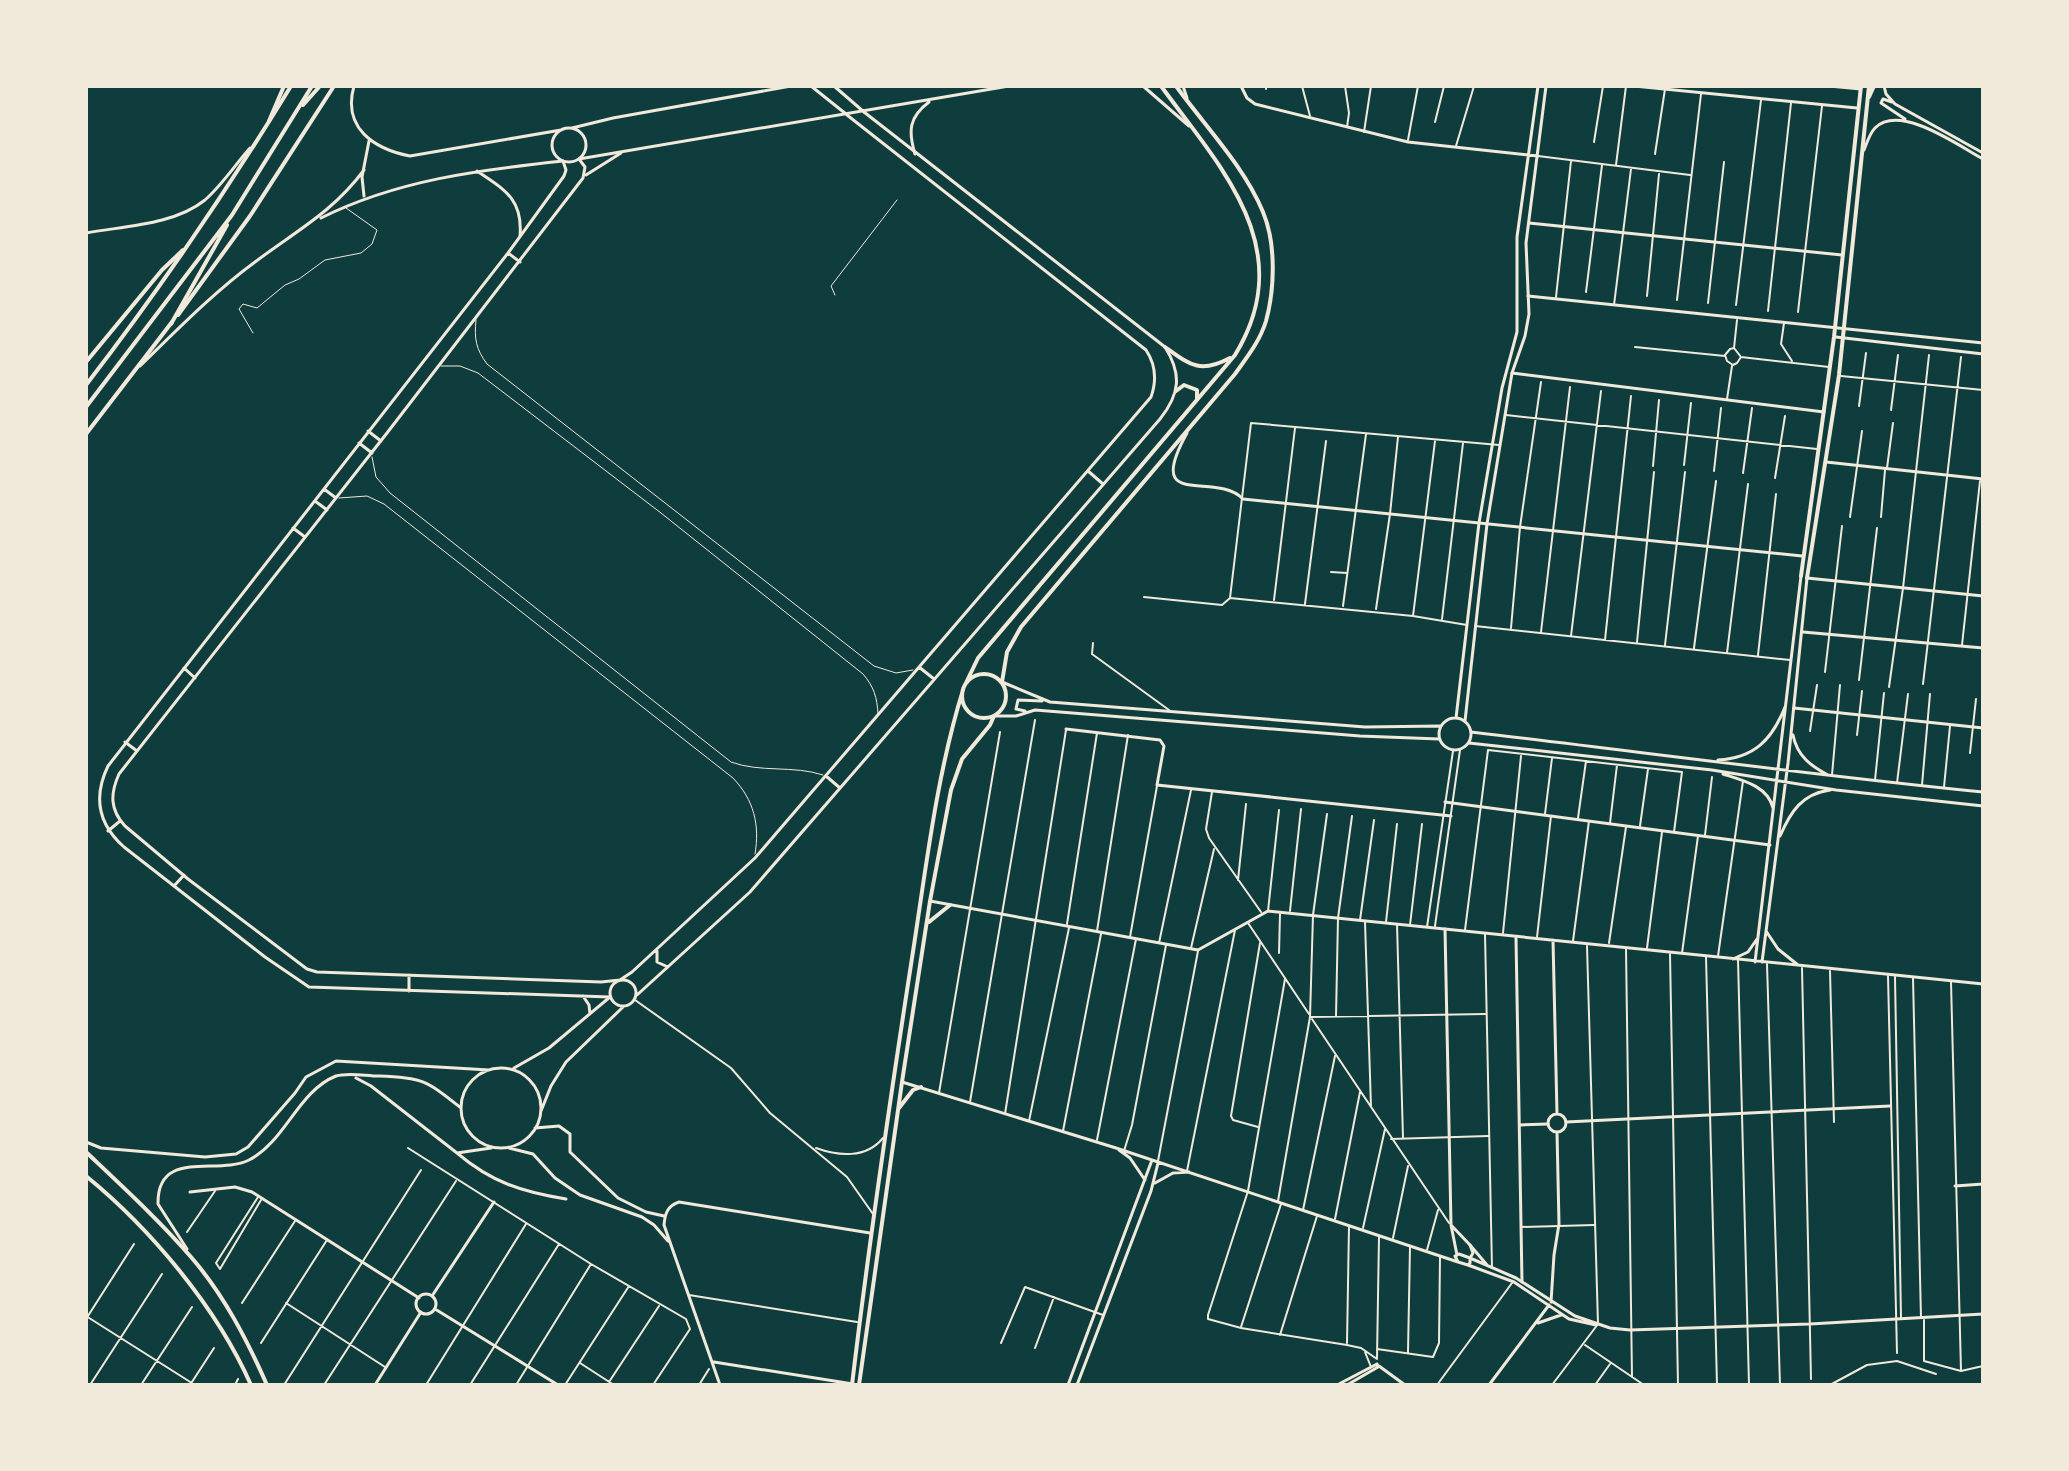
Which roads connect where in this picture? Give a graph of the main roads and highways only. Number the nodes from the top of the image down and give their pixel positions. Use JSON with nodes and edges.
{"nodes":[{"id":1,"x":284,"y":86,"type":"edge"},
{"id":2,"x":291,"y":86,"type":"edge"},
{"id":3,"x":312,"y":86,"type":"edge"},
{"id":4,"x":320,"y":86,"type":"edge"},
{"id":5,"x":334,"y":86,"type":"edge"},
{"id":6,"x":1161,"y":86,"type":"edge"},
{"id":7,"x":1176,"y":86,"type":"edge"},
{"id":8,"x":1872,"y":86,"type":"edge"},
{"id":9,"x":1861,"y":88,"type":"edge"},
{"id":10,"x":296,"y":113,"type":"junction"},
{"id":11,"x":269,"y":121,"type":"junction"},
{"id":12,"x":232,"y":215,"type":"junction"},
{"id":13,"x":185,"y":248,"type":"junction"},
{"id":14,"x":171,"y":324,"type":"junction"},
{"id":15,"x":1165,"y":347,"type":"road end"},
{"id":16,"x":1235,"y":355,"type":"junction"},
{"id":17,"x":86,"y":362,"type":"edge"},
{"id":18,"x":86,"y":385,"type":"edge"},
{"id":19,"x":1176,"y":391,"type":"road end"},
{"id":20,"x":1197,"y":400,"type":"junction"},
{"id":21,"x":86,"y":407,"type":"edge"},
{"id":22,"x":86,"y":434,"type":"edge"},
{"id":23,"x":1801,"y":576,"type":"road end"},
{"id":24,"x":1807,"y":578,"type":"road end"},
{"id":25,"x":1002,"y":682,"type":"junction"},
{"id":26,"x":964,"y":688,"type":"junction"},
{"id":27,"x":994,"y":716,"type":"junction"},
{"id":28,"x":921,"y":899,"type":"junction"},
{"id":29,"x":930,"y":901,"type":"junction"},
{"id":30,"x":950,"y":905,"type":"road end"},
{"id":31,"x":927,"y":923,"type":"junction"},
{"id":32,"x":893,"y":1081,"type":"junction"},
{"id":33,"x":902,"y":1082,"type":"junction"},
{"id":34,"x":921,"y":1087,"type":"road end"},
{"id":35,"x":898,"y":1110,"type":"junction"},
{"id":36,"x":86,"y":1152,"type":"edge"},
{"id":37,"x":86,"y":1176,"type":"edge"},
{"id":38,"x":863,"y":1284,"type":"junction"},
{"id":39,"x":874,"y":1289,"type":"junction"},
{"id":40,"x":861,"y":1306,"type":"junction"},
{"id":41,"x":870,"y":1310,"type":"junction"},
{"id":42,"x":852,"y":1384,"type":"edge"},
{"id":43,"x":251,"y":1385,"type":"edge"},
{"id":44,"x":267,"y":1385,"type":"edge"},
{"id":45,"x":859,"y":1385,"type":"edge"}],
"edges":[{"from":1,"to":11,"type":"main road"},
{"from":2,"to":11,"type":"main road"},
{"from":3,"to":10,"type":"main road"},
{"from":4,"to":10,"type":"main road"},
{"from":5,"to":14,"type":"main road"},
{"from":6,"to":16,"type":"main road"},
{"from":7,"to":25,"type":"main road"},
{"from":8,"to":24,"type":"main road"},
{"from":9,"to":23,"type":"main road"},
{"from":10,"to":12,"type":"main road"},
{"from":11,"to":13,"type":"main road"},
{"from":12,"to":14,"type":"main road"},
{"from":12,"to":21,"type":"main road"},
{"from":13,"to":17,"type":"main road"},
{"from":13,"to":18,"type":"main road"},
{"from":14,"to":22,"type":"main road"},
{"from":15,"to":16,"type":"main road"},
{"from":16,"to":20,"type":"main road"},
{"from":19,"to":20,"type":"main road"},
{"from":20,"to":26,"type":"main road"},
{"from":25,"to":26,"type":"main road"},
{"from":25,"to":27,"type":"main road"},
{"from":26,"to":27,"type":"main road"},
{"from":26,"to":28,"type":"main road"},
{"from":27,"to":29,"type":"main road"},
{"from":28,"to":29,"type":"main road"},
{"from":28,"to":32,"type":"main road"},
{"from":29,"to":31,"type":"main road"},
{"from":30,"to":31,"type":"main road"},
{"from":31,"to":33,"type":"main road"},
{"from":32,"to":33,"type":"main road"},
{"from":32,"to":38,"type":"main road"},
{"from":33,"to":35,"type":"main road"},
{"from":34,"to":35,"type":"main road"},
{"from":35,"to":39,"type":"main road"},
{"from":36,"to":44,"type":"main road"},
{"from":37,"to":43,"type":"main road"},
{"from":38,"to":39,"type":"main road"},
{"from":38,"to":40,"type":"main road"},
{"from":39,"to":41,"type":"main road"},
{"from":40,"to":41,"type":"main road"},
{"from":40,"to":42,"type":"main road"},
{"from":41,"to":45,"type":"main road"}]}
